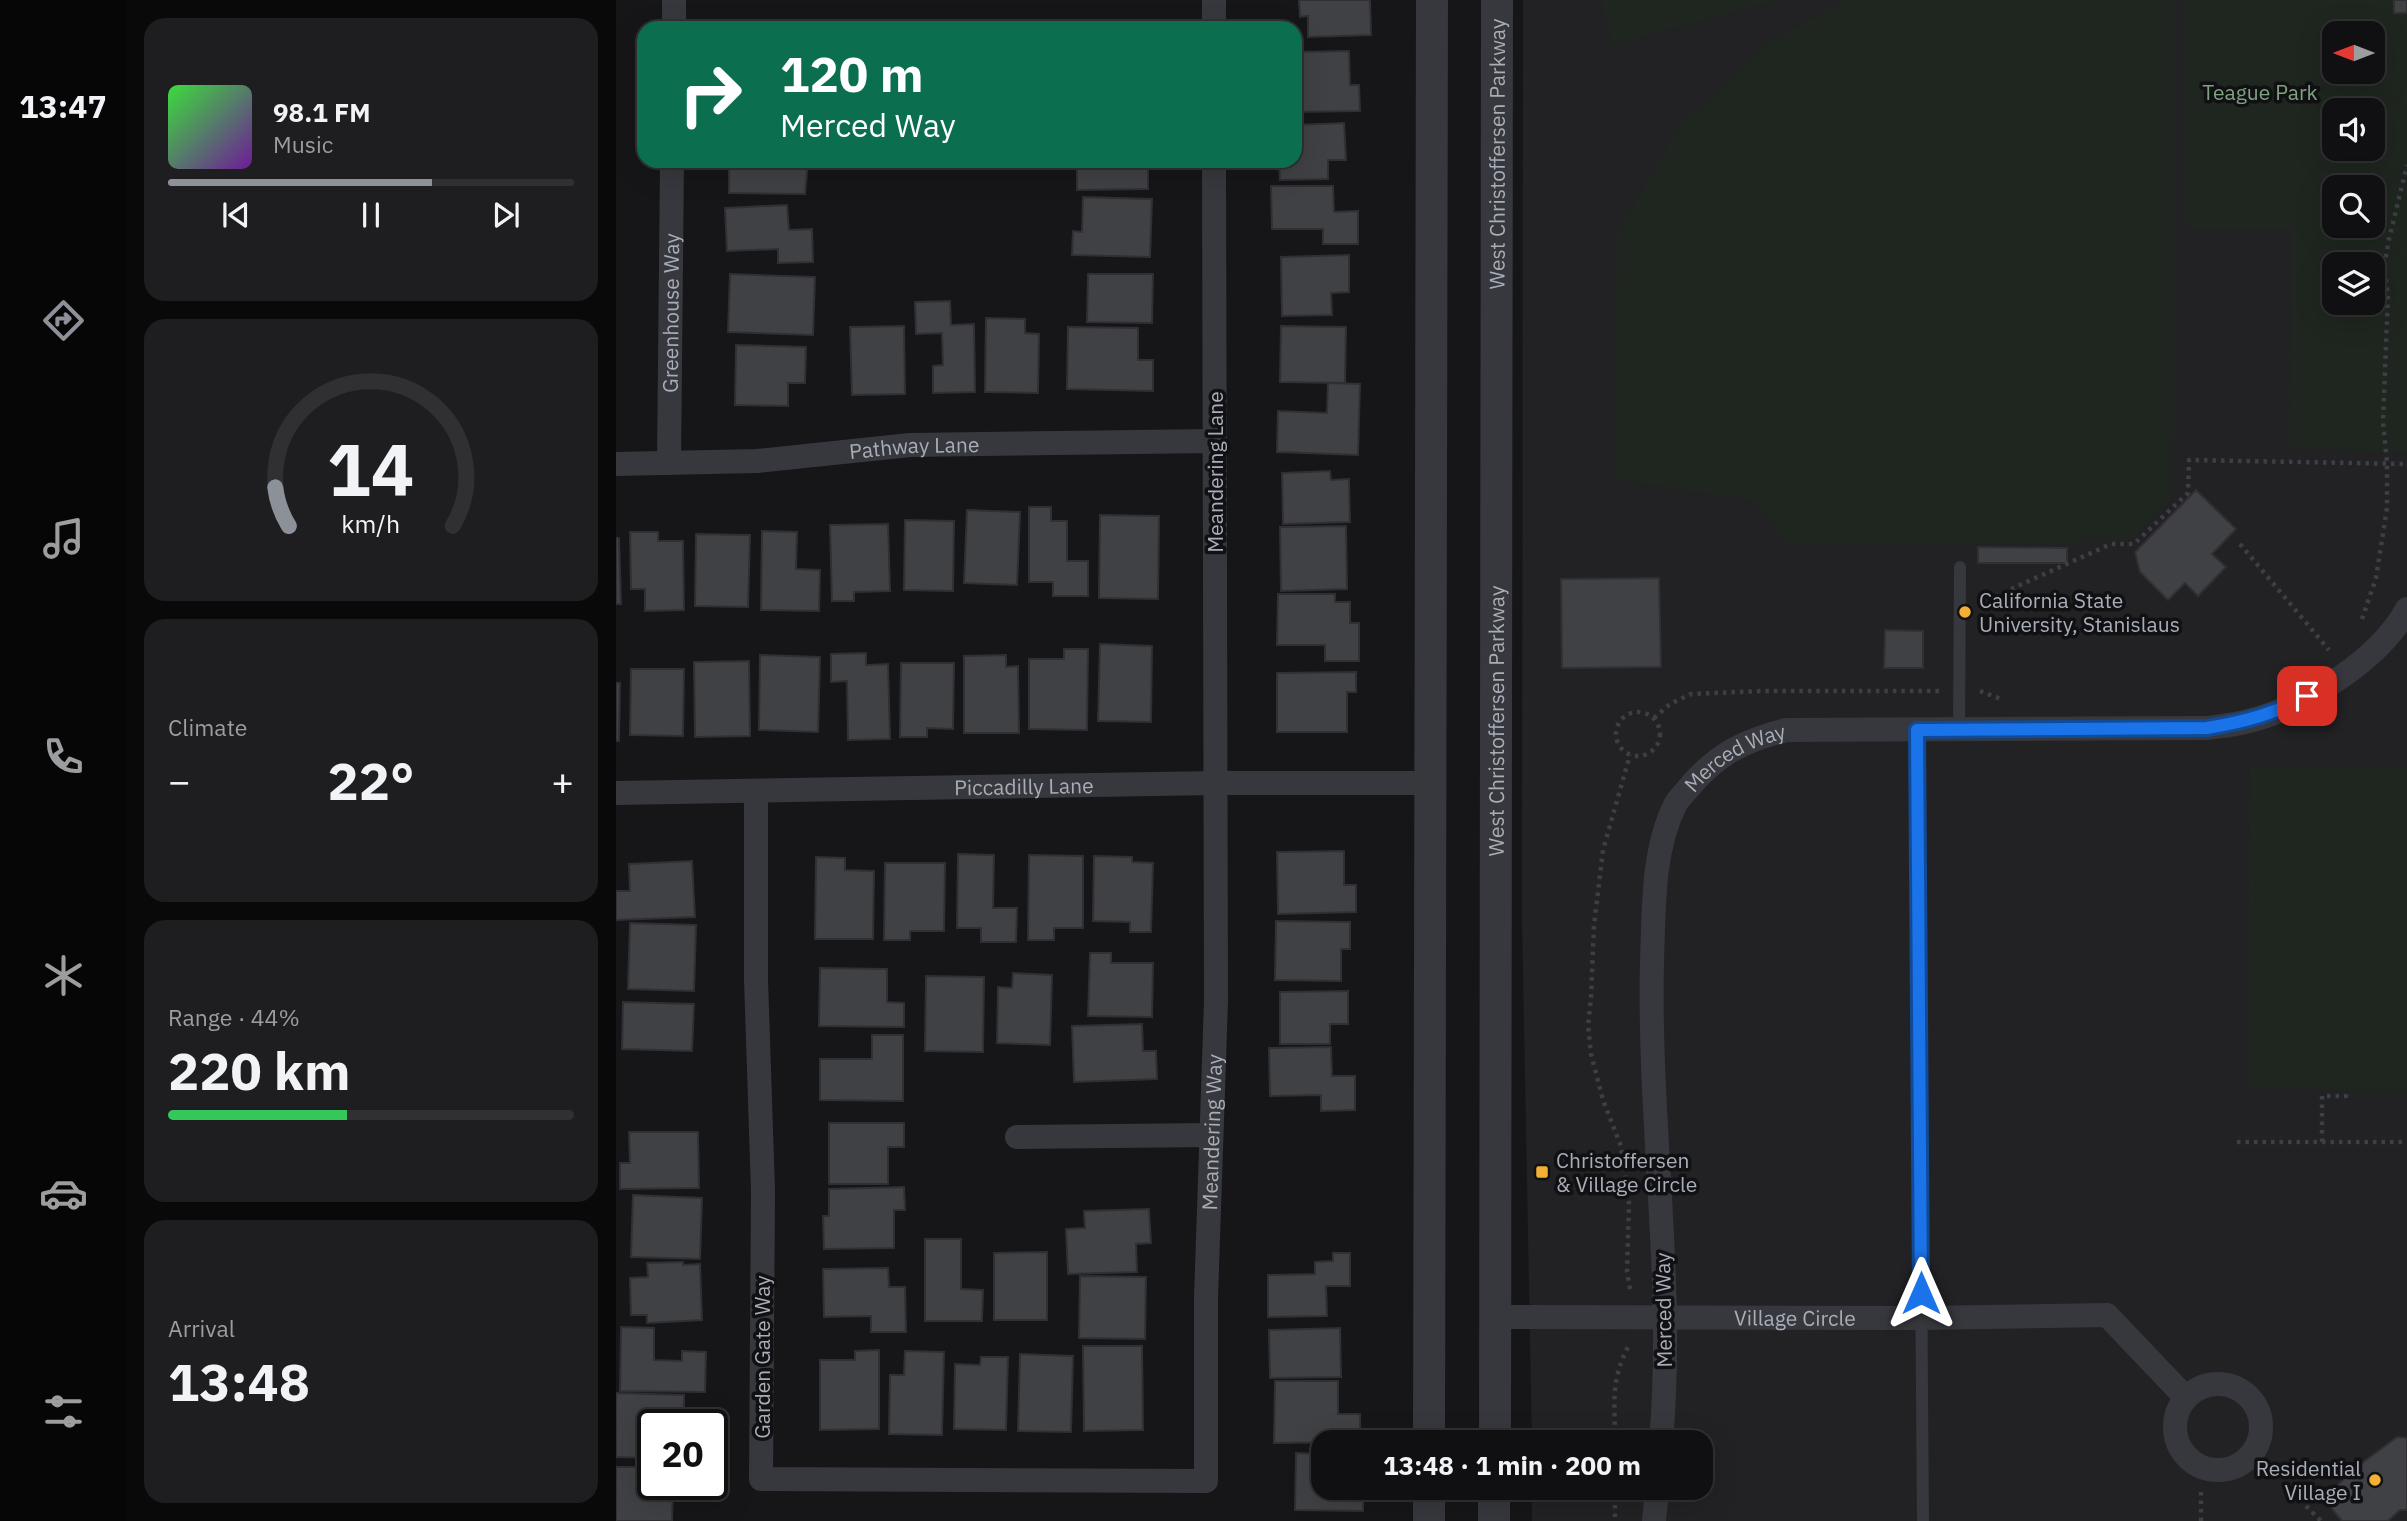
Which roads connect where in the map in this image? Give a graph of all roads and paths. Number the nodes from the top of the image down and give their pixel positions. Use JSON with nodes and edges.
{"nodes":[{"id":1,"x":674,"y":0,"type":"edge"},
{"id":2,"x":1214,"y":0,"type":"edge"},
{"id":3,"x":1432,"y":0,"type":"edge"},
{"id":4,"x":1497,"y":0,"type":"edge"},
{"id":5,"x":674,"y":21,"type":"edge"},
{"id":6,"x":1214,"y":21,"type":"edge"},
{"id":7,"x":2407,"y":165,"type":"edge"},
{"id":8,"x":672,"y":168,"type":"edge"},
{"id":9,"x":1214,"y":168,"type":"edge"},
{"id":10,"x":1215,"y":441,"type":"junction"},
{"id":11,"x":669,"y":463,"type":"junction"},
{"id":12,"x":2386,"y":463,"type":"junction"},
{"id":13,"x":616,"y":464,"type":"edge"},
{"id":14,"x":2407,"y":464,"type":"edge"},
{"id":15,"x":2240,"y":544,"type":"dead end"},
{"id":16,"x":1960,"y":567,"type":"dead end"},
{"id":17,"x":2407,"y":609,"type":"edge"},
{"id":18,"x":1960,"y":612,"type":"junction"},
{"id":19,"x":2358,"y":628,"type":"dead end"},
{"id":20,"x":2334,"y":655,"type":"dead end"},
{"id":21,"x":1959,"y":691,"type":"junction"},
{"id":22,"x":2005,"y":701,"type":"dead end"},
{"id":23,"x":1654,"y":718,"type":"junction"},
{"id":24,"x":1917,"y":730,"type":"junction"},
{"id":25,"x":1959,"y":730,"type":"junction"},
{"id":26,"x":1630,"y":755,"type":"junction"},
{"id":27,"x":1216,"y":783,"type":"junction"},
{"id":28,"x":1430,"y":783,"type":"junction"},
{"id":29,"x":756,"y":791,"type":"junction"},
{"id":30,"x":616,"y":793,"type":"edge"},
{"id":31,"x":2346,"y":1090,"type":"dead end"},
{"id":32,"x":1211,"y":1135,"type":"junction"},
{"id":33,"x":1017,"y":1136,"type":"dead end"},
{"id":34,"x":2237,"y":1142,"type":"dead end"},
{"id":35,"x":2322,"y":1142,"type":"junction"},
{"id":36,"x":2407,"y":1142,"type":"edge"},
{"id":37,"x":1630,"y":1290,"type":"dead end"},
{"id":38,"x":1496,"y":1317,"type":"junction"},
{"id":39,"x":1921,"y":1318,"type":"junction"},
{"id":40,"x":1666,"y":1319,"type":"junction"},
{"id":41,"x":1630,"y":1343,"type":"dead end"},
{"id":42,"x":2186,"y":1398,"type":"dead end"},
{"id":43,"x":1429,"y":1430,"type":"edge"},
{"id":44,"x":1495,"y":1430,"type":"edge"},
{"id":45,"x":1615,"y":1430,"type":"edge"},
{"id":46,"x":1661,"y":1430,"type":"edge"},
{"id":47,"x":1206,"y":1481,"type":"joint"},
{"id":48,"x":2201,"y":1490,"type":"dead end"},
{"id":49,"x":2294,"y":1494,"type":"dead end"},
{"id":50,"x":1429,"y":1500,"type":"edge"},
{"id":51,"x":1494,"y":1500,"type":"edge"},
{"id":52,"x":1615,"y":1500,"type":"edge"},
{"id":53,"x":1656,"y":1500,"type":"edge"},
{"id":54,"x":1429,"y":1521,"type":"edge"},
{"id":55,"x":1494,"y":1521,"type":"edge"},
{"id":56,"x":1615,"y":1521,"type":"edge"},
{"id":57,"x":1654,"y":1521,"type":"edge"},
{"id":58,"x":1923,"y":1521,"type":"edge"},
{"id":59,"x":2201,"y":1521,"type":"edge"},
{"id":60,"x":2321,"y":1521,"type":"edge"}],
"edges":[{"from":1,"to":5,"type":"street"},
{"from":2,"to":6,"type":"street"},
{"from":3,"to":28,"type":"street"},
{"from":4,"to":38,"type":"street","name":"West Christoffersen Parkway"},
{"from":7,"to":12,"type":"path"},
{"from":8,"to":11,"type":"street","name":"Greenhouse Way"},
{"from":9,"to":10,"type":"street","name":"Meandering Lane"},
{"from":10,"to":11,"type":"street","name":"Pathway Lane"},
{"from":10,"to":27,"type":"street","name":"Meandering Lane"},
{"from":11,"to":13,"type":"street","name":"Pathway Lane"},
{"from":12,"to":14,"type":"path"},
{"from":12,"to":18,"type":"path"},
{"from":12,"to":19,"type":"path"},
{"from":15,"to":20,"type":"path"},
{"from":16,"to":18,"type":"lane"},
{"from":17,"to":25,"type":"street","name":"Merced Way"},
{"from":18,"to":21,"type":"lane"},
{"from":21,"to":22,"type":"path"},
{"from":21,"to":23,"type":"path"},
{"from":21,"to":25,"type":"lane"},
{"from":23,"to":26,"type":"path"},
{"from":23,"to":26,"type":"path"},
{"from":24,"to":25,"type":"street","name":"Merced Way"},
{"from":24,"to":39,"type":"lane"},
{"from":24,"to":40,"type":"street","name":"Merced Way"},
{"from":26,"to":37,"type":"path"},
{"from":27,"to":28,"type":"street","name":"Piccadilly Lane"},
{"from":27,"to":29,"type":"street","name":"Piccadilly Lane"},
{"from":27,"to":32,"type":"street","name":"Meandering Way"},
{"from":28,"to":43,"type":"street"},
{"from":29,"to":30,"type":"street","name":"Piccadilly Lane"},
{"from":29,"to":47,"type":"street","name":"Garden Gate Way"},
{"from":31,"to":35,"type":"path"},
{"from":32,"to":33,"type":"street"},
{"from":32,"to":47,"type":"street","name":"Meandering Way"},
{"from":34,"to":35,"type":"path"},
{"from":35,"to":36,"type":"path"},
{"from":38,"to":40,"type":"street","name":"Village Circle"},
{"from":38,"to":44,"type":"street","name":"West Christoffersen Parkway"},
{"from":39,"to":40,"type":"street","name":"Village Circle"},
{"from":39,"to":42,"type":"street","name":"Village Circle"},
{"from":39,"to":58,"type":"lane"},
{"from":40,"to":46,"type":"street","name":"Merced Way"},
{"from":41,"to":45,"type":"path"},
{"from":48,"to":59,"type":"path"},
{"from":49,"to":60,"type":"path"},
{"from":50,"to":54,"type":"street"},
{"from":51,"to":55,"type":"street"},
{"from":52,"to":56,"type":"path"},
{"from":53,"to":57,"type":"street"}]}
